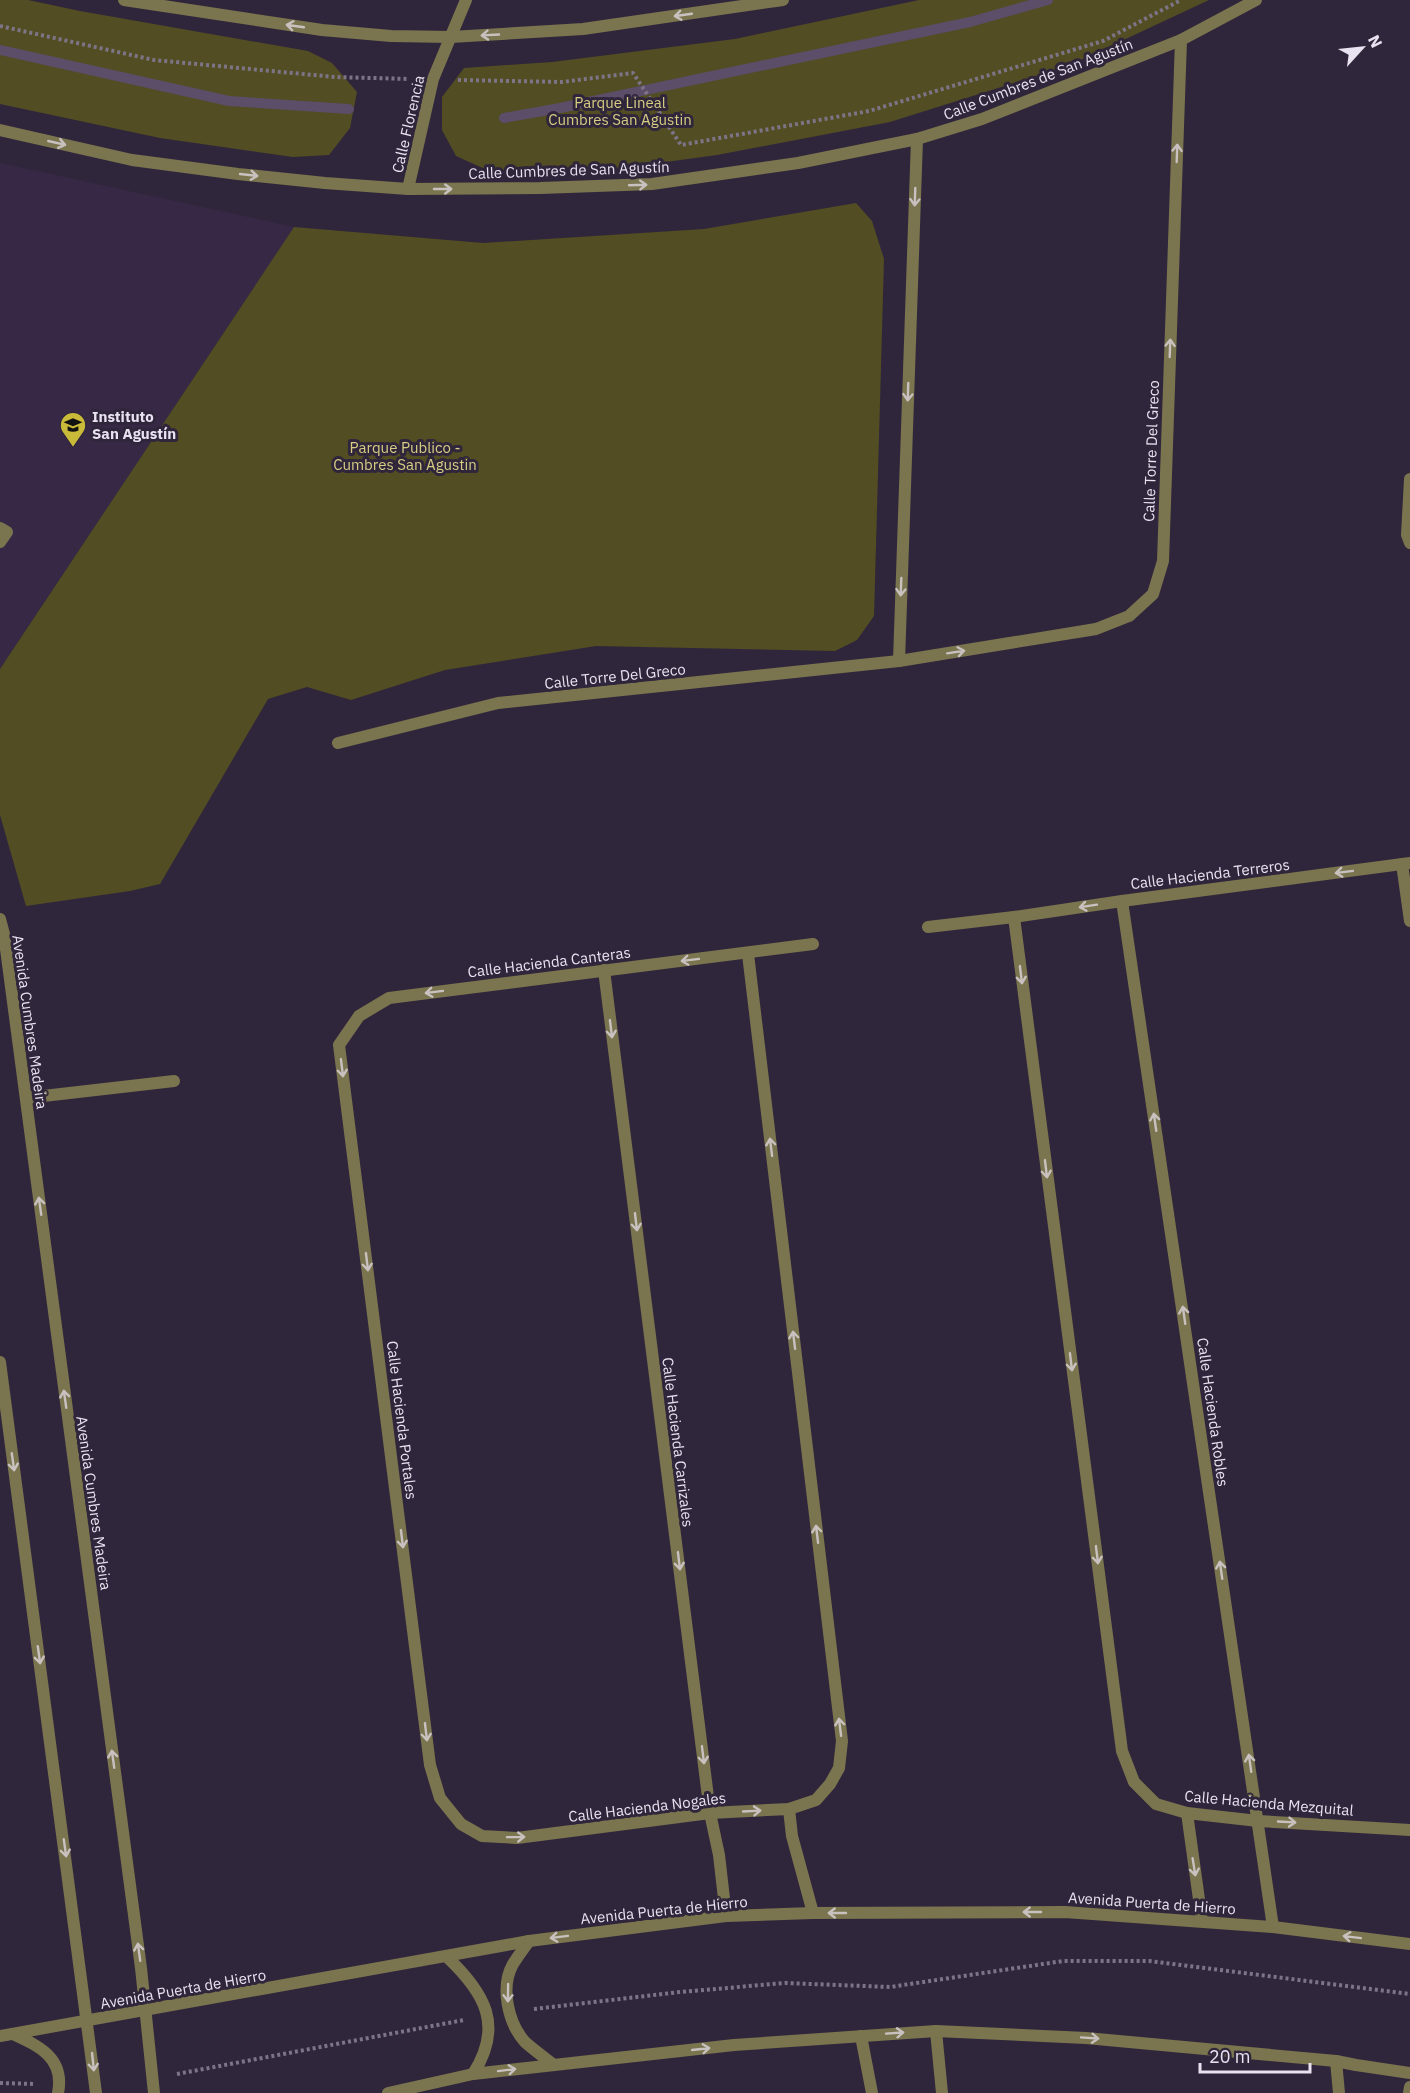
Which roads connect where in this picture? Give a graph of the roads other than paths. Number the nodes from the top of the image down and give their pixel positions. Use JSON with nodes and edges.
{"nodes":[{"id":1,"x":124,"y":0,"type":"edge"},
{"id":2,"x":466,"y":0,"type":"edge"},
{"id":3,"x":783,"y":0,"type":"edge"},
{"id":4,"x":1256,"y":0,"type":"edge"},
{"id":5,"x":451,"y":37,"type":"junction"},
{"id":6,"x":1180,"y":40,"type":"junction"},
{"id":7,"x":0,"y":130,"type":"edge"},
{"id":8,"x":917,"y":139,"type":"junction"},
{"id":9,"x":408,"y":189,"type":"junction"},
{"id":10,"x":1410,"y":479,"type":"edge"},
{"id":11,"x":0,"y":528,"type":"edge"},
{"id":12,"x":0,"y":542,"type":"edge"},
{"id":13,"x":1410,"y":543,"type":"edge"},
{"id":14,"x":899,"y":661,"type":"junction"},
{"id":15,"x":338,"y":743,"type":"dead end"},
{"id":16,"x":1406,"y":864,"type":"edge"},
{"id":17,"x":1122,"y":901,"type":"junction"},
{"id":18,"x":1014,"y":917,"type":"junction"},
{"id":19,"x":0,"y":918,"type":"edge"},
{"id":20,"x":1410,"y":921,"type":"edge"},
{"id":21,"x":928,"y":927,"type":"dead end"},
{"id":22,"x":2,"y":934,"type":"edge"},
{"id":23,"x":813,"y":944,"type":"dead end"},
{"id":24,"x":748,"y":954,"type":"junction"},
{"id":25,"x":604,"y":970,"type":"junction"},
{"id":26,"x":359,"y":1016,"type":"joint"},
{"id":27,"x":174,"y":1081,"type":"dead end"},
{"id":28,"x":26,"y":1098,"type":"junction"},
{"id":29,"x":0,"y":1362,"type":"edge"},
{"id":30,"x":789,"y":1809,"type":"junction"},
{"id":31,"x":711,"y":1813,"type":"junction"},
{"id":32,"x":1186,"y":1813,"type":"junction"},
{"id":33,"x":1258,"y":1821,"type":"junction"},
{"id":34,"x":461,"y":1824,"type":"joint"},
{"id":35,"x":1410,"y":1830,"type":"edge"},
{"id":36,"x":813,"y":1913,"type":"junction"},
{"id":37,"x":726,"y":1916,"type":"junction"},
{"id":38,"x":1202,"y":1921,"type":"junction"},
{"id":39,"x":1273,"y":1927,"type":"junction"},
{"id":40,"x":529,"y":1941,"type":"junction"},
{"id":41,"x":1410,"y":1944,"type":"edge"},
{"id":42,"x":447,"y":1957,"type":"junction"},
{"id":43,"x":146,"y":2010,"type":"junction"},
{"id":44,"x":88,"y":2021,"type":"junction"},
{"id":45,"x":936,"y":2031,"type":"junction"},
{"id":46,"x":6,"y":2035,"type":"edge"},
{"id":47,"x":861,"y":2036,"type":"junction"},
{"id":48,"x":1336,"y":2061,"type":"junction"},
{"id":49,"x":554,"y":2065,"type":"junction"},
{"id":50,"x":1410,"y":2073,"type":"edge"},
{"id":51,"x":473,"y":2074,"type":"junction"},
{"id":52,"x":1410,"y":2087,"type":"edge"},
{"id":53,"x":59,"y":2089,"type":"edge"},
{"id":54,"x":96,"y":2093,"type":"edge"},
{"id":55,"x":154,"y":2093,"type":"edge"},
{"id":56,"x":388,"y":2093,"type":"edge"},
{"id":57,"x":872,"y":2093,"type":"edge"},
{"id":58,"x":942,"y":2093,"type":"edge"},
{"id":59,"x":1339,"y":2093,"type":"edge"},
{"id":60,"x":1409,"y":2093,"type":"edge"}],
"edges":[{"from":5,"to":1,"type":"street","one_way":true},
{"from":2,"to":5,"type":"street","name":"Calle Florencia"},
{"from":3,"to":5,"type":"street","one_way":true},
{"from":4,"to":6,"type":"street","name":"Calle Cumbres de San Agustín"},
{"from":5,"to":9,"type":"street","name":"Calle Florencia"},
{"from":6,"to":8,"type":"street","name":"Calle Cumbres de San Agustín"},
{"from":14,"to":6,"type":"street","name":"Calle Torre Del Greco","one_way":true},
{"from":7,"to":9,"type":"street","name":"Calle Cumbres de San Agustín","one_way":true},
{"from":9,"to":8,"type":"street","name":"Calle Cumbres de San Agustín","one_way":true},
{"from":8,"to":14,"type":"street","one_way":true},
{"from":10,"to":13,"type":"street"},
{"from":11,"to":12,"type":"street"},
{"from":14,"to":15,"type":"street","name":"Calle Torre Del Greco"},
{"from":16,"to":17,"type":"street","name":"Calle Hacienda Terreros","one_way":true},
{"from":16,"to":20,"type":"street"},
{"from":17,"to":18,"type":"street","name":"Calle Hacienda Terreros","one_way":true},
{"from":33,"to":17,"type":"street","name":"Calle Hacienda Robles","one_way":true},
{"from":18,"to":21,"type":"street","name":"Calle Hacienda Terreros"},
{"from":18,"to":32,"type":"street","name":"Calle Hacienda Mezquital","one_way":true},
{"from":19,"to":22,"type":"street","name":"Avenida Cumbres Madeira"},
{"from":22,"to":28,"type":"street","name":"Avenida Cumbres Madeira"},
{"from":23,"to":24,"type":"street","name":"Calle Hacienda Canteras"},
{"from":24,"to":25,"type":"street","name":"Calle Hacienda Canteras","one_way":true},
{"from":30,"to":24,"type":"street","name":"Calle Hacienda Nogales","one_way":true},
{"from":25,"to":26,"type":"street","name":"Calle Hacienda Canteras","one_way":true},
{"from":25,"to":31,"type":"street","name":"Calle Hacienda Carrizales","one_way":true},
{"from":26,"to":34,"type":"street","name":"Calle Hacienda Portales","one_way":true},
{"from":27,"to":28,"type":"street"},
{"from":43,"to":28,"type":"street","name":"Avenida Cumbres Madeira","one_way":true},
{"from":29,"to":44,"type":"street","one_way":true},
{"from":31,"to":30,"type":"street","name":"Calle Hacienda Nogales","one_way":true},
{"from":30,"to":36,"type":"street"},
{"from":34,"to":31,"type":"street","name":"Calle Hacienda Nogales","one_way":true},
{"from":31,"to":37,"type":"street","name":"Calle Hacienda Carrizales"},
{"from":32,"to":33,"type":"street","name":"Calle Hacienda Mezquital"},
{"from":32,"to":38,"type":"street","one_way":true},
{"from":33,"to":35,"type":"street","name":"Calle Hacienda Mezquital","one_way":true},
{"from":33,"to":39,"type":"street","name":"Calle Hacienda Robles"},
{"from":36,"to":37,"type":"street","name":"Avenida Puerta de Hierro"},
{"from":38,"to":36,"type":"street","name":"Avenida Puerta de Hierro","one_way":true},
{"from":37,"to":40,"type":"street","name":"Avenida Puerta de Hierro","one_way":true},
{"from":38,"to":39,"type":"street","name":"Avenida Puerta de Hierro"},
{"from":41,"to":39,"type":"street","name":"Avenida Puerta de Hierro","one_way":true},
{"from":40,"to":42,"type":"street","name":"Avenida Puerta de Hierro"},
{"from":40,"to":49,"type":"street","one_way":true},
{"from":42,"to":43,"type":"street","name":"Avenida Puerta de Hierro"},
{"from":42,"to":51,"type":"street"},
{"from":43,"to":44,"type":"street","name":"Avenida Puerta de Hierro"},
{"from":43,"to":55,"type":"street","name":"Avenida Cumbres Madeira"},
{"from":44,"to":46,"type":"street","name":"Avenida Puerta de Hierro"},
{"from":44,"to":54,"type":"street","one_way":true},
{"from":47,"to":45,"type":"street","one_way":true},
{"from":45,"to":48,"type":"street","one_way":true},
{"from":45,"to":58,"type":"street"},
{"from":46,"to":53,"type":"street"},
{"from":49,"to":47,"type":"street","one_way":true},
{"from":47,"to":57,"type":"street"},
{"from":48,"to":50,"type":"street"},
{"from":48,"to":59,"type":"street"},
{"from":51,"to":49,"type":"street","one_way":true},
{"from":51,"to":56,"type":"street"},
{"from":52,"to":60,"type":"street"}]}
